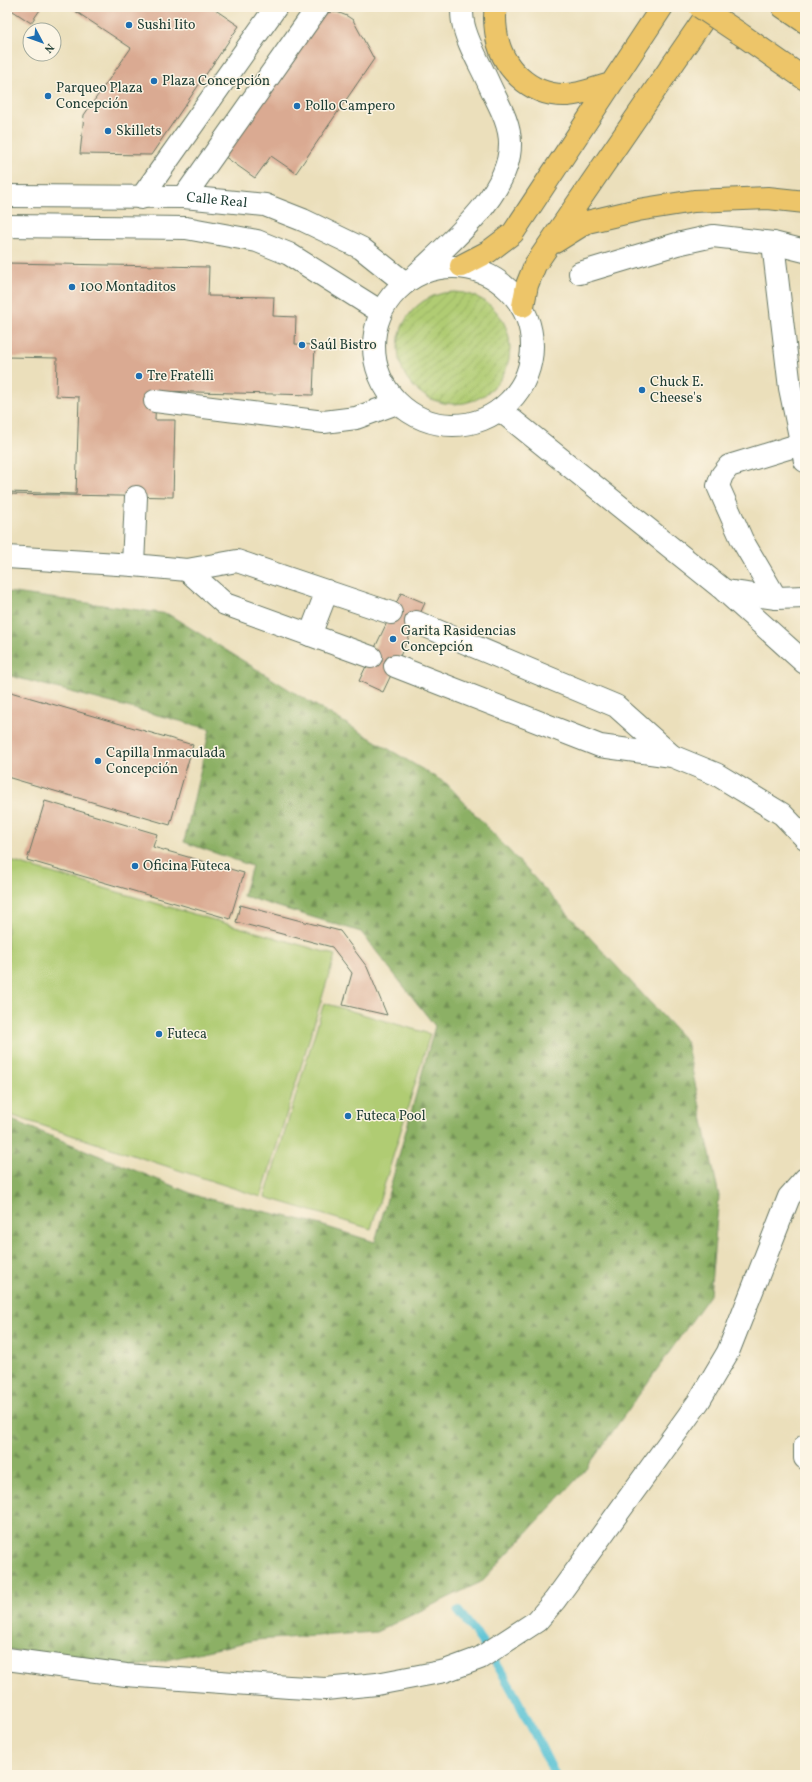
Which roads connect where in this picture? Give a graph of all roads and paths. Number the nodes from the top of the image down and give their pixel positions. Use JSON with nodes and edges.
{"nodes":[{"id":1,"x":318,"y":7,"type":"edge"},
{"id":2,"x":462,"y":7,"type":"edge"},
{"id":3,"x":496,"y":7,"type":"edge"},
{"id":4,"x":662,"y":7,"type":"edge"},
{"id":5,"x":700,"y":7,"type":"edge"},
{"id":6,"x":712,"y":7,"type":"edge"},
{"id":7,"x":783,"y":7,"type":"edge"},
{"id":8,"x":274,"y":8,"type":"edge"},
{"id":9,"x":805,"y":22,"type":"edge"},
{"id":10,"x":805,"y":79,"type":"edge"},
{"id":11,"x":611,"y":84,"type":"junction"},
{"id":12,"x":7,"y":196,"type":"edge"},
{"id":13,"x":184,"y":197,"type":"junction"},
{"id":14,"x":141,"y":198,"type":"junction"},
{"id":15,"x":805,"y":202,"type":"edge"},
{"id":16,"x":7,"y":226,"type":"edge"},
{"id":17,"x":772,"y":242,"type":"junction"},
{"id":18,"x":547,"y":246,"type":"junction"},
{"id":19,"x":805,"y":251,"type":"edge"},
{"id":20,"x":461,"y":266,"type":"junction"},
{"id":21,"x":580,"y":273,"type":"dead end"},
{"id":22,"x":411,"y":278,"type":"junction"},
{"id":23,"x":523,"y":306,"type":"junction"},
{"id":24,"x":381,"y":312,"type":"junction"},
{"id":25,"x":790,"y":388,"type":"junction"},
{"id":26,"x":155,"y":401,"type":"dead end"},
{"id":27,"x":397,"y":403,"type":"junction"},
{"id":28,"x":805,"y":408,"type":"edge"},
{"id":29,"x":500,"y":410,"type":"junction"},
{"id":30,"x":803,"y":452,"type":"edge"},
{"id":31,"x":136,"y":497,"type":"dead end"},
{"id":32,"x":7,"y":557,"type":"edge"},
{"id":33,"x":133,"y":565,"type":"junction"},
{"id":34,"x":187,"y":570,"type":"junction"},
{"id":35,"x":327,"y":591,"type":"junction"},
{"id":36,"x":725,"y":591,"type":"junction"},
{"id":37,"x":805,"y":597,"type":"edge"},
{"id":38,"x":776,"y":598,"type":"junction"},
{"id":39,"x":391,"y":613,"type":"dead end"},
{"id":40,"x":416,"y":622,"type":"dead end"},
{"id":41,"x":310,"y":635,"type":"junction"},
{"id":42,"x":371,"y":656,"type":"dead end"},
{"id":43,"x":805,"y":663,"type":"edge"},
{"id":44,"x":395,"y":666,"type":"dead end"},
{"id":45,"x":672,"y":756,"type":"junction"},
{"id":46,"x":805,"y":838,"type":"edge"},
{"id":47,"x":805,"y":1179,"type":"edge"},
{"id":48,"x":805,"y":1446,"type":"edge"},
{"id":49,"x":805,"y":1458,"type":"edge"},
{"id":50,"x":7,"y":1659,"type":"edge"}],
"edges":[{"from":1,"to":13,"type":"street"},
{"from":2,"to":22,"type":"street"},
{"from":3,"to":11,"type":"highway"},
{"from":4,"to":11,"type":"highway"},
{"from":5,"to":10,"type":"highway","bridge":true},
{"from":6,"to":18,"type":"highway"},
{"from":7,"to":9,"type":"highway"},
{"from":8,"to":14,"type":"street"},
{"from":11,"to":20,"type":"highway"},
{"from":12,"to":14,"type":"street","name":"Calle Real"},
{"from":13,"to":14,"type":"street","name":"Calle Real"},
{"from":13,"to":22,"type":"street","name":"Calle Real"},
{"from":15,"to":18,"type":"highway"},
{"from":16,"to":24,"type":"street"},
{"from":17,"to":19,"type":"street"},
{"from":17,"to":21,"type":"street"},
{"from":17,"to":25,"type":"street"},
{"from":18,"to":23,"type":"highway"},
{"from":20,"to":22,"type":"street"},
{"from":20,"to":23,"type":"street"},
{"from":22,"to":24,"type":"street"},
{"from":23,"to":29,"type":"street"},
{"from":24,"to":27,"type":"street"},
{"from":25,"to":28,"type":"street"},
{"from":25,"to":30,"type":"street"},
{"from":26,"to":27,"type":"street"},
{"from":27,"to":29,"type":"street"},
{"from":29,"to":36,"type":"street"},
{"from":30,"to":38,"type":"street"},
{"from":31,"to":33,"type":"street"},
{"from":32,"to":33,"type":"street"},
{"from":33,"to":34,"type":"street"},
{"from":34,"to":35,"type":"street"},
{"from":34,"to":41,"type":"street"},
{"from":35,"to":39,"type":"street"},
{"from":35,"to":41,"type":"street"},
{"from":36,"to":38,"type":"street"},
{"from":36,"to":43,"type":"street"},
{"from":37,"to":38,"type":"street"},
{"from":40,"to":45,"type":"street"},
{"from":41,"to":42,"type":"street"},
{"from":44,"to":45,"type":"street"},
{"from":45,"to":46,"type":"street"},
{"from":47,"to":50,"type":"street"},
{"from":48,"to":49,"type":"street"}]}
